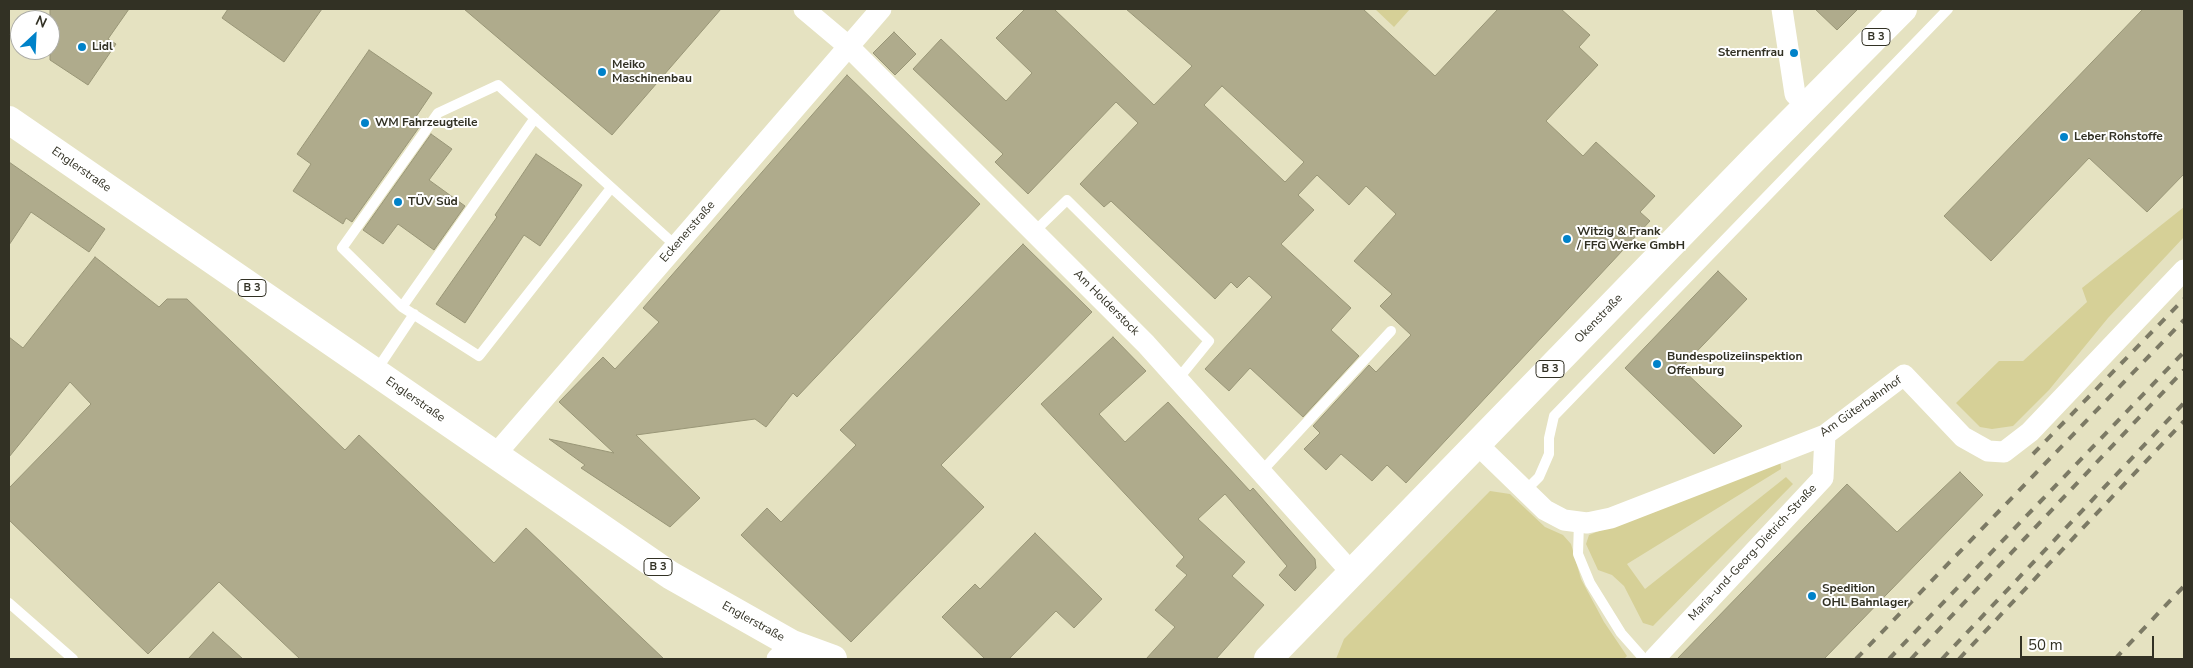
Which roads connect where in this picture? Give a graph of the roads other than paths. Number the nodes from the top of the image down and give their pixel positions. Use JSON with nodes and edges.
{"nodes":[{"id":1,"x":804,"y":9,"type":"edge"},
{"id":2,"x":881,"y":9,"type":"edge"},
{"id":3,"x":1782,"y":9,"type":"edge"},
{"id":4,"x":1904,"y":9,"type":"edge"},
{"id":5,"x":1948,"y":9,"type":"edge"},
{"id":6,"x":848,"y":46,"type":"junction"},
{"id":7,"x":1807,"y":106,"type":"junction"},
{"id":8,"x":535,"y":118,"type":"junction"},
{"id":9,"x":9,"y":120,"type":"edge"},
{"id":10,"x":612,"y":188,"type":"junction"},
{"id":11,"x":1034,"y":232,"type":"junction"},
{"id":12,"x":676,"y":246,"type":"junction"},
{"id":13,"x":2184,"y":270,"type":"edge"},
{"id":14,"x":402,"y":307,"type":"junction"},
{"id":15,"x":414,"y":314,"type":"junction"},
{"id":16,"x":1391,"y":331,"type":"dead end"},
{"id":17,"x":375,"y":372,"type":"junction"},
{"id":18,"x":1178,"y":379,"type":"junction"},
{"id":19,"x":1825,"y":435,"type":"junction"},
{"id":20,"x":1477,"y":444,"type":"junction"},
{"id":21,"x":495,"y":456,"type":"junction"},
{"id":22,"x":1261,"y":472,"type":"junction"},
{"id":23,"x":1526,"y":490,"type":"junction"},
{"id":24,"x":1579,"y":522,"type":"junction"},
{"id":25,"x":1350,"y":572,"type":"junction"},
{"id":26,"x":9,"y":603,"type":"edge"},
{"id":27,"x":1319,"y":606,"type":"junction"},
{"id":28,"x":785,"y":652,"type":"edge"},
{"id":29,"x":73,"y":659,"type":"edge"},
{"id":30,"x":833,"y":659,"type":"edge"},
{"id":31,"x":1268,"y":659,"type":"edge"},
{"id":32,"x":1282,"y":659,"type":"edge"},
{"id":33,"x":1644,"y":659,"type":"edge"},
{"id":34,"x":1654,"y":659,"type":"edge"}],
"edges":[{"from":1,"to":6,"type":"street","name":"Am Holderstock"},
{"from":2,"to":6,"type":"street","name":"Eckenerstraße"},
{"from":3,"to":7,"type":"street"},
{"from":4,"to":7,"type":"main road","number":"B 3"},
{"from":5,"to":23,"type":"lane"},
{"from":6,"to":11,"type":"street","name":"Am Holderstock"},
{"from":6,"to":12,"type":"street","name":"Eckenerstraße"},
{"from":7,"to":20,"type":"main road","name":"Okenstraße","number":"B 3"},
{"from":8,"to":10,"type":"lane"},
{"from":8,"to":14,"type":"lane"},
{"from":8,"to":14,"type":"lane"},
{"from":9,"to":17,"type":"main road","name":"Englerstraße","number":"B 3"},
{"from":10,"to":12,"type":"lane"},
{"from":10,"to":15,"type":"lane"},
{"from":11,"to":18,"type":"street","name":"Am Holderstock"},
{"from":11,"to":18,"type":"lane"},
{"from":12,"to":21,"type":"street","name":"Eckenerstraße"},
{"from":13,"to":19,"type":"street","name":"Am Güterbahnhof"},
{"from":14,"to":15,"type":"lane"},
{"from":15,"to":17,"type":"lane"},
{"from":16,"to":22,"type":"lane"},
{"from":17,"to":21,"type":"main road","name":"Englerstraße","number":"B 3"},
{"from":18,"to":22,"type":"street","name":"Am Holderstock"},
{"from":19,"to":24,"type":"street","name":"Am Güterbahnhof"},
{"from":19,"to":34,"type":"street","name":"Maria-und-Georg-Dietrich-Straße"},
{"from":20,"to":23,"type":"street","name":"Am Güterbahnhof"},
{"from":20,"to":25,"type":"main road","name":"Okenstraße","number":"B 3"},
{"from":21,"to":28,"type":"main road","name":"Englerstraße","number":"B 3"},
{"from":22,"to":25,"type":"street","name":"Am Holderstock"},
{"from":23,"to":24,"type":"street","name":"Am Güterbahnhof"},
{"from":24,"to":33,"type":"lane"},
{"from":25,"to":27,"type":"main road","name":"Okenstraße","number":"B 3"},
{"from":26,"to":29,"type":"lane"},
{"from":27,"to":31,"type":"main road","name":"Okenstraße","number":"B 3"},
{"from":27,"to":32,"type":"main road","name":"Okenstraße","number":"B 3"},
{"from":28,"to":30,"type":"main road","name":"Englerstraße","number":"B 3"}]}
